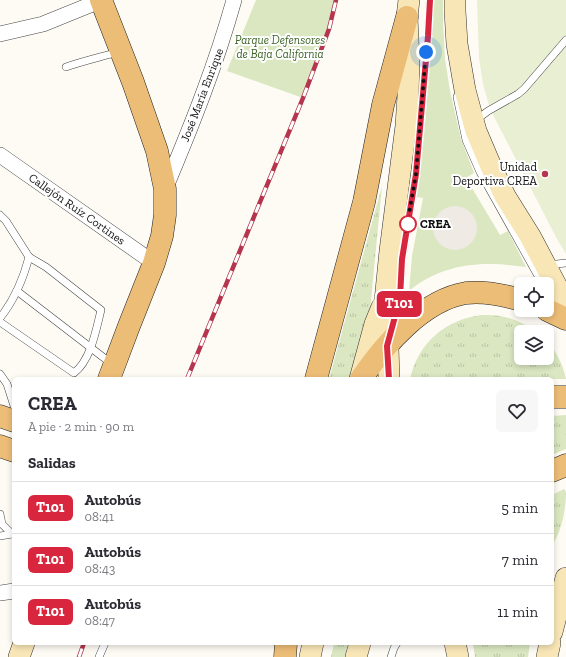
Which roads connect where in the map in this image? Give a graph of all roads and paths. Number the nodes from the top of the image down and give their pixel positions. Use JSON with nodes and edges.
{"nodes":[{"id":1,"x":101,"y":0,"type":"edge"},
{"id":2,"x":234,"y":0,"type":"edge"},
{"id":3,"x":430,"y":0,"type":"edge"},
{"id":4,"x":448,"y":0,"type":"edge"},
{"id":5,"x":455,"y":0,"type":"edge"},
{"id":6,"x":408,"y":8,"type":"edge"},
{"id":7,"x":448,"y":23,"type":"dead end"},
{"id":8,"x":0,"y":34,"type":"edge"},
{"id":9,"x":566,"y":40,"type":"edge"},
{"id":10,"x":120,"y":51,"type":"junction"},
{"id":11,"x":66,"y":67,"type":"dead end"},
{"id":12,"x":454,"y":88,"type":"dead end"},
{"id":13,"x":474,"y":121,"type":"junction"},
{"id":14,"x":0,"y":155,"type":"edge"},
{"id":15,"x":165,"y":189,"type":"junction"},
{"id":16,"x":0,"y":215,"type":"edge"},
{"id":17,"x":28,"y":257,"type":"junction"},
{"id":18,"x":154,"y":263,"type":"junction"},
{"id":19,"x":552,"y":271,"type":"edge"},
{"id":20,"x":17,"y":291,"type":"junction"},
{"id":21,"x":514,"y":297,"type":"edge"},
{"id":22,"x":385,"y":301,"type":"junction"},
{"id":23,"x":559,"y":309,"type":"edge"},
{"id":24,"x":566,"y":313,"type":"edge"},
{"id":25,"x":0,"y":318,"type":"edge"},
{"id":26,"x":0,"y":322,"type":"edge"},
{"id":27,"x":387,"y":346,"type":"junction"},
{"id":28,"x":91,"y":348,"type":"junction"},
{"id":29,"x":111,"y":372,"type":"edge"},
{"id":30,"x":0,"y":374,"type":"edge"},
{"id":31,"x":317,"y":377,"type":"edge"},
{"id":32,"x":361,"y":377,"type":"edge"},
{"id":33,"x":362,"y":377,"type":"edge"},
{"id":34,"x":389,"y":377,"type":"edge"},
{"id":35,"x":554,"y":396,"type":"edge"},
{"id":36,"x":566,"y":396,"type":"edge"},
{"id":37,"x":12,"y":400,"type":"edge"},
{"id":38,"x":0,"y":416,"type":"edge"},
{"id":39,"x":12,"y":420,"type":"edge"},
{"id":40,"x":0,"y":446,"type":"edge"},
{"id":41,"x":12,"y":450,"type":"edge"},
{"id":42,"x":566,"y":465,"type":"edge"},
{"id":43,"x":554,"y":469,"type":"edge"},
{"id":44,"x":0,"y":514,"type":"edge"},
{"id":45,"x":12,"y":533,"type":"edge"},
{"id":46,"x":12,"y":534,"type":"edge"},
{"id":47,"x":0,"y":536,"type":"edge"},
{"id":48,"x":566,"y":562,"type":"edge"},
{"id":49,"x":554,"y":575,"type":"edge"},
{"id":50,"x":566,"y":578,"type":"edge"},
{"id":51,"x":12,"y":590,"type":"edge"},
{"id":52,"x":0,"y":593,"type":"edge"},
{"id":53,"x":554,"y":624,"type":"edge"},
{"id":54,"x":23,"y":645,"type":"edge"},
{"id":55,"x":104,"y":645,"type":"edge"},
{"id":56,"x":286,"y":645,"type":"edge"},
{"id":57,"x":313,"y":645,"type":"edge"},
{"id":58,"x":359,"y":645,"type":"edge"},
{"id":59,"x":396,"y":645,"type":"edge"},
{"id":60,"x":455,"y":645,"type":"edge"},
{"id":61,"x":550,"y":645,"type":"edge"},
{"id":62,"x":19,"y":657,"type":"edge"},
{"id":63,"x":99,"y":657,"type":"edge"},
{"id":64,"x":285,"y":657,"type":"edge"},
{"id":65,"x":310,"y":657,"type":"edge"},
{"id":66,"x":356,"y":657,"type":"edge"},
{"id":67,"x":391,"y":657,"type":"edge"},
{"id":68,"x":458,"y":657,"type":"edge"},
{"id":69,"x":547,"y":657,"type":"edge"}],
"edges":[{"from":1,"to":8,"type":"street"},
{"from":1,"to":10,"type":"main road"},
{"from":2,"to":15,"type":"street","name":"José María Enrique"},
{"from":3,"to":27,"type":"lane"},
{"from":4,"to":7,"type":"lane"},
{"from":5,"to":13,"type":"main road"},
{"from":6,"to":22,"type":"main road"},
{"from":6,"to":31,"type":"main road"},
{"from":9,"to":13,"type":"lane"},
{"from":10,"to":11,"type":"lane"},
{"from":10,"to":15,"type":"main road"},
{"from":12,"to":19,"type":"lane"},
{"from":13,"to":19,"type":"main road"},
{"from":14,"to":18,"type":"street","name":"Callejón Ruíz Cortines"},
{"from":15,"to":18,"type":"main road"},
{"from":16,"to":17,"type":"lane"},
{"from":17,"to":20,"type":"lane"},
{"from":17,"to":28,"type":"lane"},
{"from":18,"to":29,"type":"main road"},
{"from":19,"to":23,"type":"main road"},
{"from":20,"to":25,"type":"lane"},
{"from":20,"to":28,"type":"lane"},
{"from":21,"to":27,"type":"main road"},
{"from":22,"to":27,"type":"main road"},
{"from":22,"to":32,"type":"main road"},
{"from":23,"to":24,"type":"lane"},
{"from":26,"to":28,"type":"lane"},
{"from":27,"to":33,"type":"main road"},
{"from":27,"to":34,"type":"main road"},
{"from":28,"to":29,"type":"lane"},
{"from":30,"to":37,"type":"lane"},
{"from":35,"to":36,"type":"main road"},
{"from":38,"to":39,"type":"main road"},
{"from":40,"to":41,"type":"main road"},
{"from":42,"to":43,"type":"main road"},
{"from":44,"to":45,"type":"lane"},
{"from":46,"to":47,"type":"lane"},
{"from":48,"to":49,"type":"main road"},
{"from":50,"to":53,"type":"main road"},
{"from":51,"to":52,"type":"street"},
{"from":54,"to":62,"type":"main road"},
{"from":55,"to":63,"type":"lane"},
{"from":56,"to":64,"type":"main road"},
{"from":57,"to":65,"type":"main road"},
{"from":58,"to":66,"type":"main road"},
{"from":59,"to":67,"type":"lane"},
{"from":60,"to":68,"type":"main road"},
{"from":61,"to":69,"type":"main road"}]}
